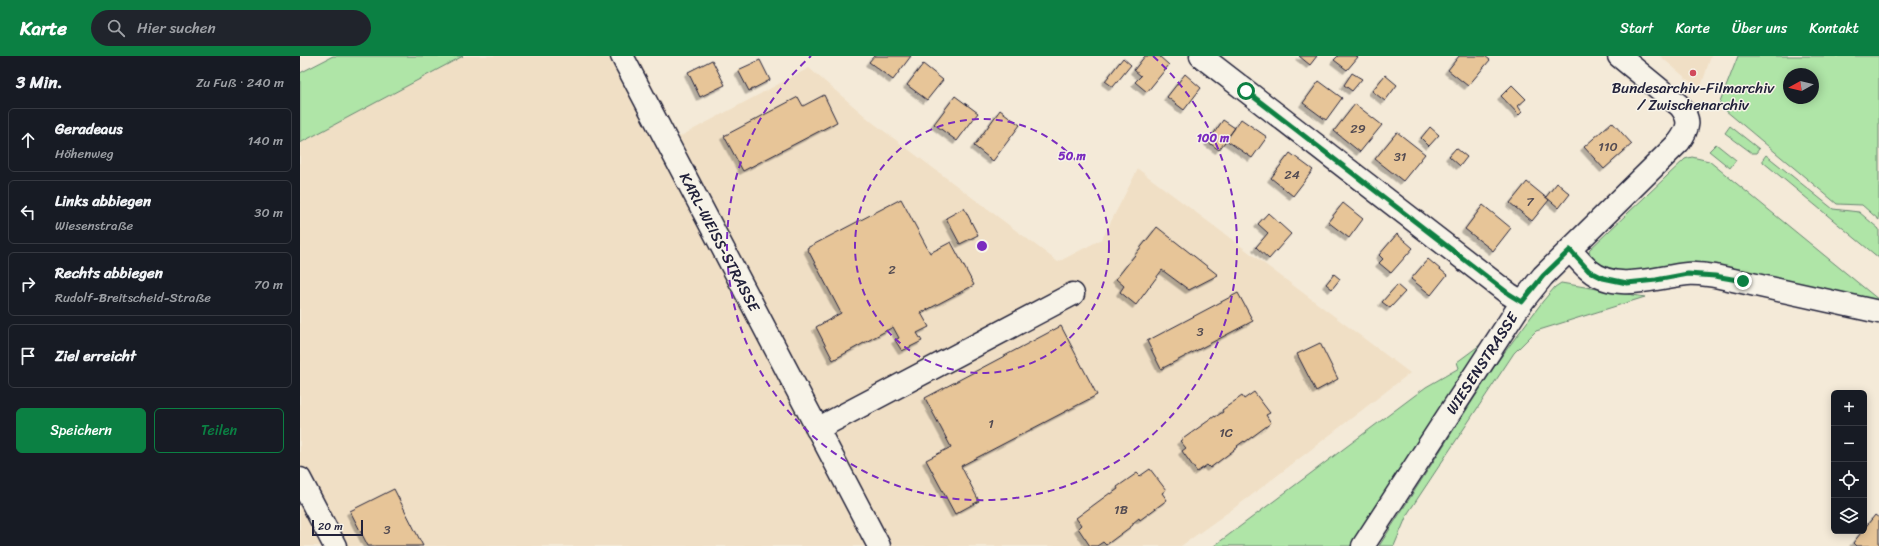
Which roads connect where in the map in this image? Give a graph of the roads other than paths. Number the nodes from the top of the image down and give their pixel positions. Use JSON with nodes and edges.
{"nodes":[{"id":1,"x":622,"y":56,"type":"edge"},
{"id":2,"x":1201,"y":56,"type":"edge"},
{"id":3,"x":1619,"y":56,"type":"edge"},
{"id":4,"x":1570,"y":250,"type":"junction"},
{"id":5,"x":1073,"y":294,"type":"dead end"},
{"id":6,"x":1522,"y":302,"type":"junction"},
{"id":7,"x":1879,"y":312,"type":"edge"},
{"id":8,"x":817,"y":429,"type":"junction"},
{"id":9,"x":300,"y":479,"type":"edge"},
{"id":10,"x":335,"y":546,"type":"edge"},
{"id":11,"x":879,"y":546,"type":"edge"},
{"id":12,"x":1363,"y":546,"type":"edge"}],
"edges":[{"from":1,"to":8,"type":"street","name":"KARL-WEISS-STRASSE"},
{"from":2,"to":6,"type":"street"},
{"from":3,"to":4,"type":"street","name":"WIESENSTRASSE"},
{"from":4,"to":6,"type":"street","name":"WIESENSTRASSE"},
{"from":4,"to":7,"type":"street"},
{"from":5,"to":8,"type":"street"},
{"from":6,"to":12,"type":"street","name":"WIESENSTRASSE"},
{"from":8,"to":11,"type":"street","name":"KARL-WEISS-STRASSE"},
{"from":9,"to":10,"type":"street"}]}
